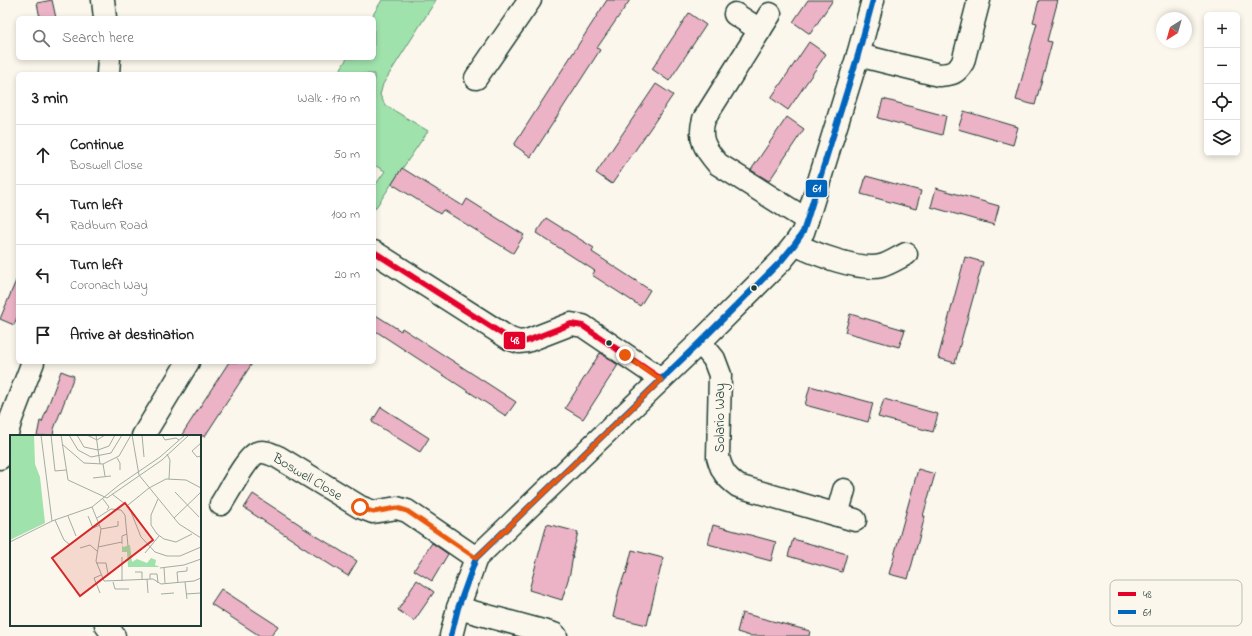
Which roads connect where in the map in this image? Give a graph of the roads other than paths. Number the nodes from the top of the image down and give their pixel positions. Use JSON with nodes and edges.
{"nodes":[{"id":1,"x":103,"y":0,"type":"edge"},
{"id":2,"x":530,"y":0,"type":"edge"},
{"id":3,"x":873,"y":0,"type":"edge"},
{"id":4,"x":979,"y":0,"type":"edge"},
{"id":5,"x":735,"y":14,"type":"dead end"},
{"id":6,"x":105,"y":16,"type":"edge"},
{"id":7,"x":858,"y":54,"type":"junction"},
{"id":8,"x":109,"y":60,"type":"edge"},
{"id":9,"x":108,"y":72,"type":"edge"},
{"id":10,"x":476,"y":78,"type":"dead end"},
{"id":11,"x":807,"y":220,"type":"junction"},
{"id":12,"x":795,"y":244,"type":"junction"},
{"id":13,"x":376,"y":253,"type":"edge"},
{"id":14,"x":906,"y":254,"type":"dead end"},
{"id":15,"x":700,"y":342,"type":"junction"},
{"id":16,"x":32,"y":364,"type":"edge"},
{"id":17,"x":187,"y":364,"type":"edge"},
{"id":18,"x":661,"y":380,"type":"junction"},
{"id":19,"x":144,"y":435,"type":"edge"},
{"id":20,"x":0,"y":458,"type":"edge"},
{"id":21,"x":844,"y":490,"type":"dead end"},
{"id":22,"x":221,"y":504,"type":"dead end"},
{"id":23,"x":476,"y":558,"type":"junction"},
{"id":24,"x":458,"y":608,"type":"junction"},
{"id":25,"x":107,"y":626,"type":"edge"},
{"id":26,"x":114,"y":636,"type":"edge"},
{"id":27,"x":451,"y":636,"type":"edge"},
{"id":28,"x":556,"y":636,"type":"edge"}],
"edges":[{"from":1,"to":6,"type":"street"},
{"from":2,"to":10,"type":"street"},
{"from":3,"to":7,"type":"street"},
{"from":4,"to":7,"type":"street"},
{"from":5,"to":11,"type":"street"},
{"from":7,"to":11,"type":"street"},
{"from":8,"to":9,"type":"street"},
{"from":11,"to":12,"type":"street"},
{"from":12,"to":14,"type":"street"},
{"from":12,"to":15,"type":"street"},
{"from":13,"to":18,"type":"street"},
{"from":15,"to":18,"type":"street"},
{"from":15,"to":21,"type":"street","name":"Solario Way"},
{"from":16,"to":20,"type":"street"},
{"from":17,"to":19,"type":"street"},
{"from":18,"to":23,"type":"street"},
{"from":22,"to":23,"type":"street","name":"Boswell Close"},
{"from":23,"to":24,"type":"street"},
{"from":24,"to":27,"type":"street"},
{"from":24,"to":28,"type":"street"},
{"from":25,"to":26,"type":"street"}]}
